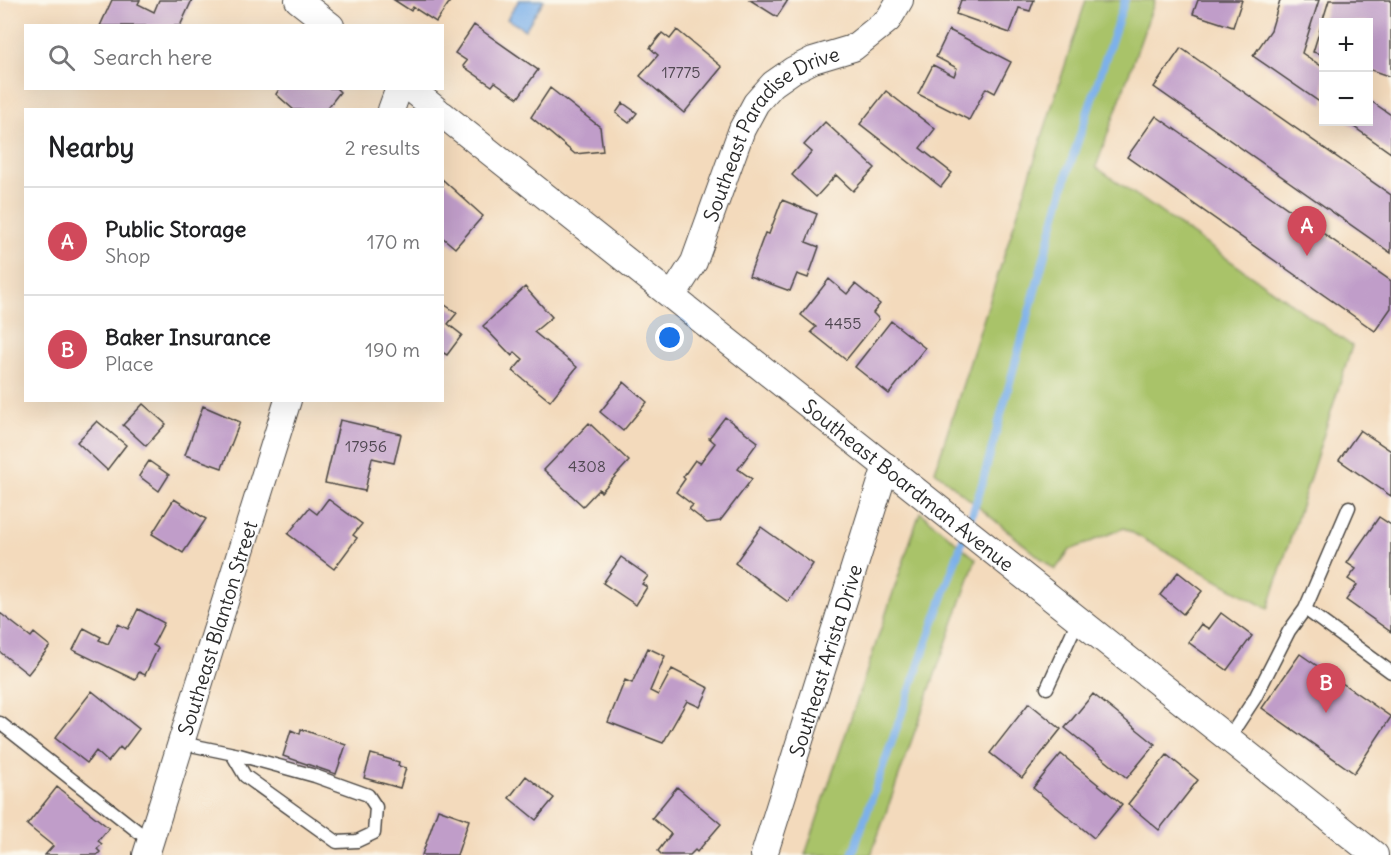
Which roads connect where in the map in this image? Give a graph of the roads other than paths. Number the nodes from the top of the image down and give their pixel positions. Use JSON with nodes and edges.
{"nodes":[{"id":1,"x":298,"y":0,"type":"edge"},
{"id":2,"x":900,"y":0,"type":"edge"},
{"id":3,"x":328,"y":24,"type":"edge"},
{"id":4,"x":398,"y":90,"type":"edge"},
{"id":5,"x":412,"y":90,"type":"edge"},
{"id":6,"x":392,"y":108,"type":"edge"},
{"id":7,"x":435,"y":108,"type":"edge"},
{"id":8,"x":444,"y":116,"type":"edge"},
{"id":9,"x":673,"y":295,"type":"junction"},
{"id":10,"x":287,"y":402,"type":"edge"},
{"id":11,"x":886,"y":466,"type":"junction"},
{"id":12,"x":1349,"y":507,"type":"dead end"},
{"id":13,"x":1305,"y":609,"type":"junction"},
{"id":14,"x":1080,"y":621,"type":"junction"},
{"id":15,"x":1391,"y":672,"type":"edge"},
{"id":16,"x":1047,"y":688,"type":"dead end"},
{"id":17,"x":0,"y":723,"type":"edge"},
{"id":18,"x":1228,"y":739,"type":"junction"},
{"id":19,"x":181,"y":743,"type":"junction"},
{"id":20,"x":232,"y":754,"type":"junction"},
{"id":21,"x":148,"y":848,"type":"edge"},
{"id":22,"x":764,"y":855,"type":"edge"},
{"id":23,"x":1375,"y":855,"type":"edge"}],
"edges":[{"from":1,"to":3,"type":"street"},
{"from":2,"to":9,"type":"street","name":"Southeast Paradise Drive"},
{"from":4,"to":6,"type":"street"},
{"from":5,"to":7,"type":"street"},
{"from":8,"to":9,"type":"street","name":"Southeast Boardman Avenue"},
{"from":9,"to":11,"type":"street","name":"Southeast Boardman Avenue"},
{"from":10,"to":19,"type":"street","name":"Southeast Blanton Street"},
{"from":11,"to":14,"type":"street","name":"Southeast Boardman Avenue"},
{"from":11,"to":22,"type":"street","name":"Southeast Arista Drive"},
{"from":12,"to":13,"type":"lane"},
{"from":13,"to":15,"type":"lane"},
{"from":13,"to":18,"type":"lane"},
{"from":14,"to":16,"type":"lane"},
{"from":14,"to":18,"type":"street","name":"Southeast Boardman Avenue"},
{"from":17,"to":21,"type":"lane"},
{"from":18,"to":23,"type":"street","name":"Southeast Boardman Avenue"},
{"from":19,"to":20,"type":"lane"},
{"from":19,"to":21,"type":"street","name":"Southeast Blanton Street"},
{"from":20,"to":20,"type":"lane"}]}
